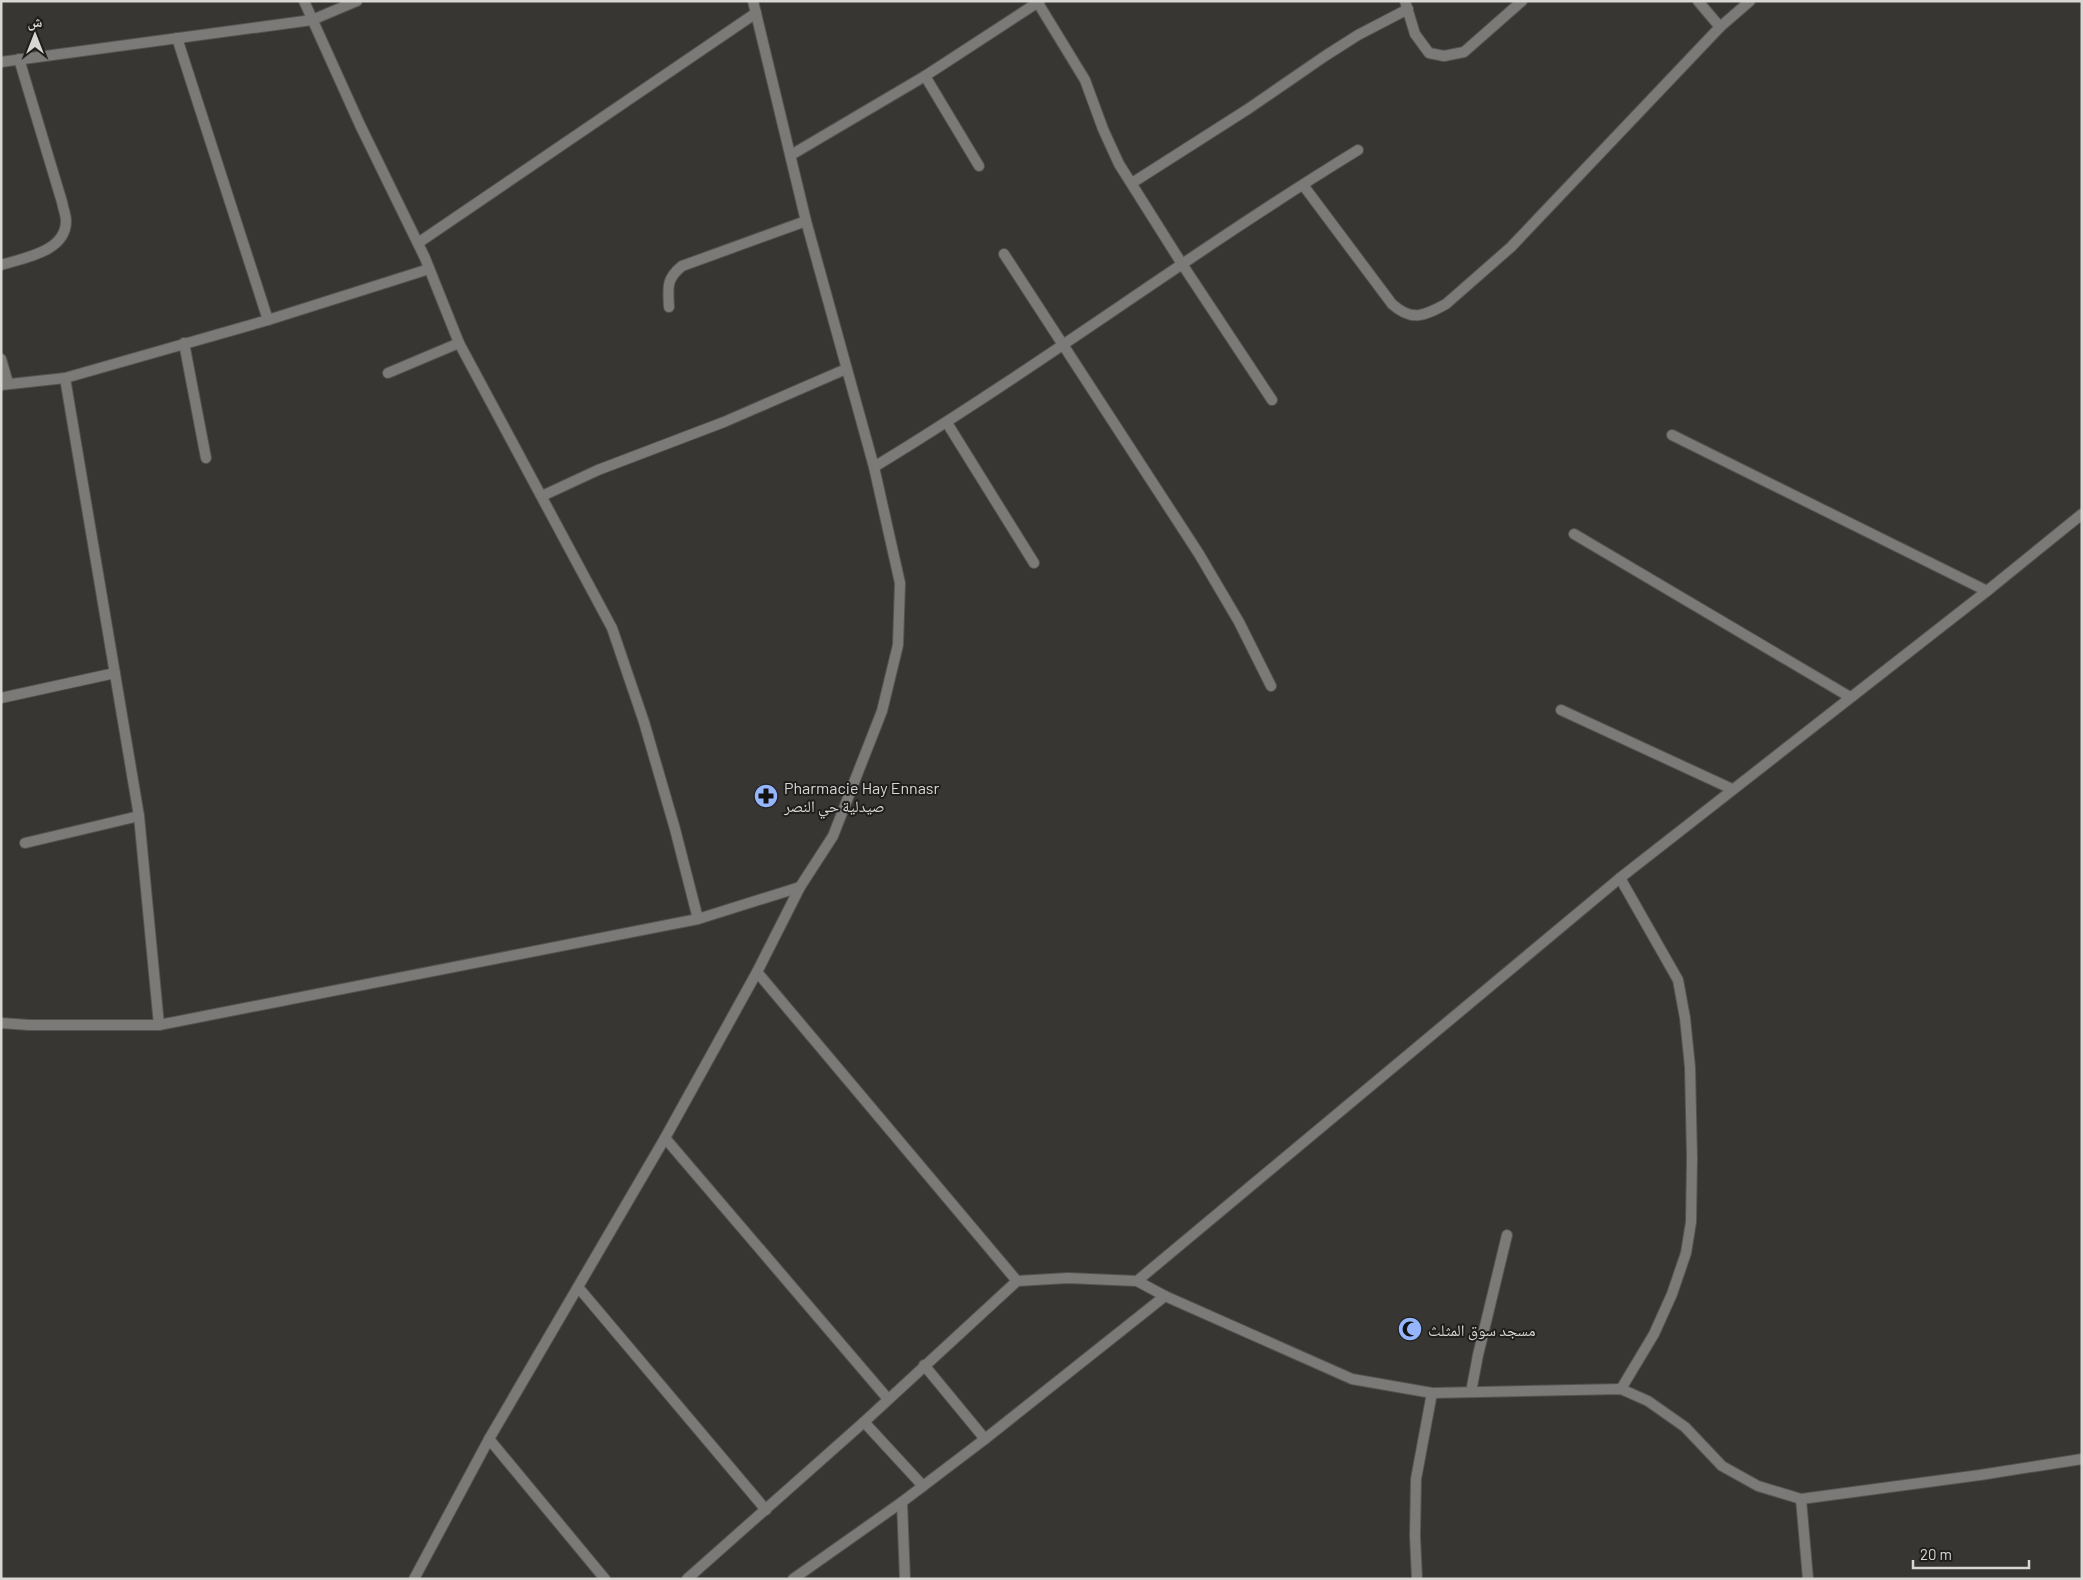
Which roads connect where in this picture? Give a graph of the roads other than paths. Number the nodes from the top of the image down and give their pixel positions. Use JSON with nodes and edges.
{"nodes":[{"id":1,"x":304,"y":1,"type":"edge"},
{"id":2,"x":357,"y":1,"type":"edge"},
{"id":3,"x":753,"y":1,"type":"edge"},
{"id":4,"x":1522,"y":1,"type":"edge"},
{"id":5,"x":1698,"y":1,"type":"edge"},
{"id":6,"x":1750,"y":1,"type":"edge"},
{"id":7,"x":1039,"y":2,"type":"edge"},
{"id":8,"x":1407,"y":5,"type":"edge"},
{"id":9,"x":756,"y":13,"type":"junction"},
{"id":10,"x":312,"y":20,"type":"junction"},
{"id":11,"x":1720,"y":27,"type":"junction"},
{"id":12,"x":176,"y":38,"type":"junction"},
{"id":13,"x":19,"y":60,"type":"junction"},
{"id":14,"x":1,"y":62,"type":"edge"},
{"id":15,"x":925,"y":76,"type":"junction"},
{"id":16,"x":1358,"y":150,"type":"dead end"},
{"id":17,"x":791,"y":155,"type":"junction"},
{"id":18,"x":979,"y":166,"type":"dead end"},
{"id":19,"x":1132,"y":183,"type":"junction"},
{"id":20,"x":1304,"y":185,"type":"junction"},
{"id":21,"x":806,"y":220,"type":"junction"},
{"id":22,"x":418,"y":243,"type":"junction"},
{"id":23,"x":1004,"y":254,"type":"dead end"},
{"id":24,"x":1182,"y":264,"type":"junction"},
{"id":25,"x":1,"y":265,"type":"edge"},
{"id":26,"x":429,"y":269,"type":"junction"},
{"id":27,"x":669,"y":307,"type":"dead end"},
{"id":28,"x":268,"y":320,"type":"junction"},
{"id":29,"x":184,"y":343,"type":"junction"},
{"id":30,"x":459,"y":343,"type":"junction"},
{"id":31,"x":1061,"y":345,"type":"junction"},
{"id":32,"x":1,"y":359,"type":"edge"},
{"id":33,"x":846,"y":369,"type":"junction"},
{"id":34,"x":388,"y":372,"type":"dead end"},
{"id":35,"x":65,"y":378,"type":"junction"},
{"id":36,"x":5,"y":384,"type":"edge"},
{"id":37,"x":1272,"y":400,"type":"dead end"},
{"id":38,"x":947,"y":423,"type":"junction"},
{"id":39,"x":1672,"y":435,"type":"dead end"},
{"id":40,"x":206,"y":458,"type":"dead end"},
{"id":41,"x":874,"y":467,"type":"junction"},
{"id":42,"x":542,"y":496,"type":"junction"},
{"id":43,"x":2082,"y":514,"type":"edge"},
{"id":44,"x":1574,"y":534,"type":"dead end"},
{"id":45,"x":1034,"y":563,"type":"dead end"},
{"id":46,"x":1987,"y":591,"type":"junction"},
{"id":47,"x":115,"y":673,"type":"junction"},
{"id":48,"x":1271,"y":686,"type":"dead end"},
{"id":49,"x":1850,"y":697,"type":"junction"},
{"id":50,"x":1,"y":698,"type":"edge"},
{"id":51,"x":1561,"y":710,"type":"dead end"},
{"id":52,"x":1732,"y":789,"type":"junction"},
{"id":53,"x":139,"y":816,"type":"junction"},
{"id":54,"x":24,"y":843,"type":"dead end"},
{"id":55,"x":1620,"y":878,"type":"junction"},
{"id":56,"x":800,"y":887,"type":"junction"},
{"id":57,"x":698,"y":919,"type":"junction"},
{"id":58,"x":757,"y":972,"type":"junction"},
{"id":59,"x":1,"y":1023,"type":"edge"},
{"id":60,"x":159,"y":1024,"type":"junction"},
{"id":61,"x":665,"y":1138,"type":"junction"},
{"id":62,"x":1507,"y":1234,"type":"dead end"},
{"id":63,"x":1017,"y":1281,"type":"junction"},
{"id":64,"x":1137,"y":1281,"type":"junction"},
{"id":65,"x":578,"y":1287,"type":"junction"},
{"id":66,"x":1165,"y":1296,"type":"junction"},
{"id":67,"x":924,"y":1365,"type":"junction"},
{"id":68,"x":1622,"y":1389,"type":"junction"},
{"id":69,"x":1470,"y":1392,"type":"junction"},
{"id":70,"x":1432,"y":1393,"type":"junction"},
{"id":71,"x":888,"y":1400,"type":"junction"},
{"id":72,"x":864,"y":1422,"type":"junction"},
{"id":73,"x":489,"y":1439,"type":"junction"},
{"id":74,"x":986,"y":1439,"type":"junction"},
{"id":75,"x":2082,"y":1459,"type":"edge"},
{"id":76,"x":923,"y":1486,"type":"junction"},
{"id":77,"x":1801,"y":1499,"type":"junction"},
{"id":78,"x":902,"y":1502,"type":"junction"},
{"id":79,"x":766,"y":1510,"type":"junction"},
{"id":80,"x":414,"y":1579,"type":"edge"},
{"id":81,"x":605,"y":1579,"type":"edge"},
{"id":82,"x":687,"y":1579,"type":"edge"},
{"id":83,"x":793,"y":1579,"type":"edge"},
{"id":84,"x":905,"y":1579,"type":"edge"},
{"id":85,"x":1417,"y":1579,"type":"edge"},
{"id":86,"x":1808,"y":1579,"type":"edge"}],
"edges":[{"from":1,"to":10,"type":"street"},
{"from":2,"to":10,"type":"street"},
{"from":3,"to":9,"type":"street"},
{"from":4,"to":8,"type":"street"},
{"from":5,"to":11,"type":"street"},
{"from":6,"to":11,"type":"street"},
{"from":7,"to":15,"type":"street"},
{"from":7,"to":19,"type":"street"},
{"from":8,"to":19,"type":"street"},
{"from":9,"to":17,"type":"street"},
{"from":9,"to":22,"type":"street"},
{"from":10,"to":12,"type":"street"},
{"from":10,"to":22,"type":"street"},
{"from":11,"to":20,"type":"street"},
{"from":12,"to":13,"type":"street"},
{"from":12,"to":28,"type":"street"},
{"from":13,"to":14,"type":"street"},
{"from":13,"to":25,"type":"street"},
{"from":15,"to":17,"type":"street"},
{"from":15,"to":18,"type":"street"},
{"from":16,"to":20,"type":"street"},
{"from":17,"to":21,"type":"street"},
{"from":19,"to":24,"type":"street"},
{"from":20,"to":24,"type":"street"},
{"from":21,"to":27,"type":"street"},
{"from":21,"to":33,"type":"street"},
{"from":22,"to":26,"type":"street"},
{"from":23,"to":31,"type":"street"},
{"from":24,"to":31,"type":"street"},
{"from":24,"to":37,"type":"street"},
{"from":26,"to":28,"type":"street"},
{"from":26,"to":30,"type":"street"},
{"from":28,"to":29,"type":"street"},
{"from":29,"to":35,"type":"street"},
{"from":29,"to":40,"type":"street"},
{"from":30,"to":34,"type":"street"},
{"from":30,"to":42,"type":"street"},
{"from":31,"to":38,"type":"street"},
{"from":31,"to":48,"type":"street"},
{"from":32,"to":36,"type":"street"},
{"from":33,"to":41,"type":"street"},
{"from":33,"to":42,"type":"street"},
{"from":35,"to":36,"type":"street"},
{"from":35,"to":47,"type":"street"},
{"from":38,"to":41,"type":"street"},
{"from":38,"to":45,"type":"street"},
{"from":39,"to":46,"type":"street"},
{"from":41,"to":56,"type":"street"},
{"from":42,"to":57,"type":"street"},
{"from":43,"to":46,"type":"street"},
{"from":44,"to":49,"type":"street"},
{"from":46,"to":49,"type":"street"},
{"from":47,"to":50,"type":"street"},
{"from":47,"to":53,"type":"street"},
{"from":49,"to":52,"type":"street"},
{"from":51,"to":52,"type":"street"},
{"from":52,"to":55,"type":"street"},
{"from":53,"to":54,"type":"street"},
{"from":53,"to":60,"type":"street"},
{"from":55,"to":64,"type":"street"},
{"from":55,"to":68,"type":"street"},
{"from":56,"to":57,"type":"street"},
{"from":56,"to":58,"type":"street"},
{"from":57,"to":60,"type":"street"},
{"from":58,"to":61,"type":"street"},
{"from":58,"to":63,"type":"street"},
{"from":59,"to":60,"type":"street"},
{"from":61,"to":65,"type":"street"},
{"from":61,"to":71,"type":"street"},
{"from":62,"to":69,"type":"street"},
{"from":63,"to":64,"type":"street"},
{"from":63,"to":67,"type":"street"},
{"from":64,"to":66,"type":"street"},
{"from":65,"to":73,"type":"street"},
{"from":65,"to":79,"type":"street"},
{"from":66,"to":70,"type":"street"},
{"from":66,"to":74,"type":"street"},
{"from":67,"to":71,"type":"street"},
{"from":67,"to":74,"type":"street"},
{"from":68,"to":69,"type":"street"},
{"from":68,"to":77,"type":"street"},
{"from":69,"to":70,"type":"street"},
{"from":70,"to":85,"type":"street"},
{"from":71,"to":72,"type":"street"},
{"from":72,"to":76,"type":"street"},
{"from":72,"to":79,"type":"street"},
{"from":73,"to":80,"type":"street"},
{"from":73,"to":81,"type":"street"},
{"from":74,"to":76,"type":"street"},
{"from":75,"to":77,"type":"street"},
{"from":76,"to":78,"type":"street"},
{"from":77,"to":86,"type":"street"},
{"from":78,"to":83,"type":"street"},
{"from":78,"to":84,"type":"street"},
{"from":79,"to":82,"type":"street"}]}
